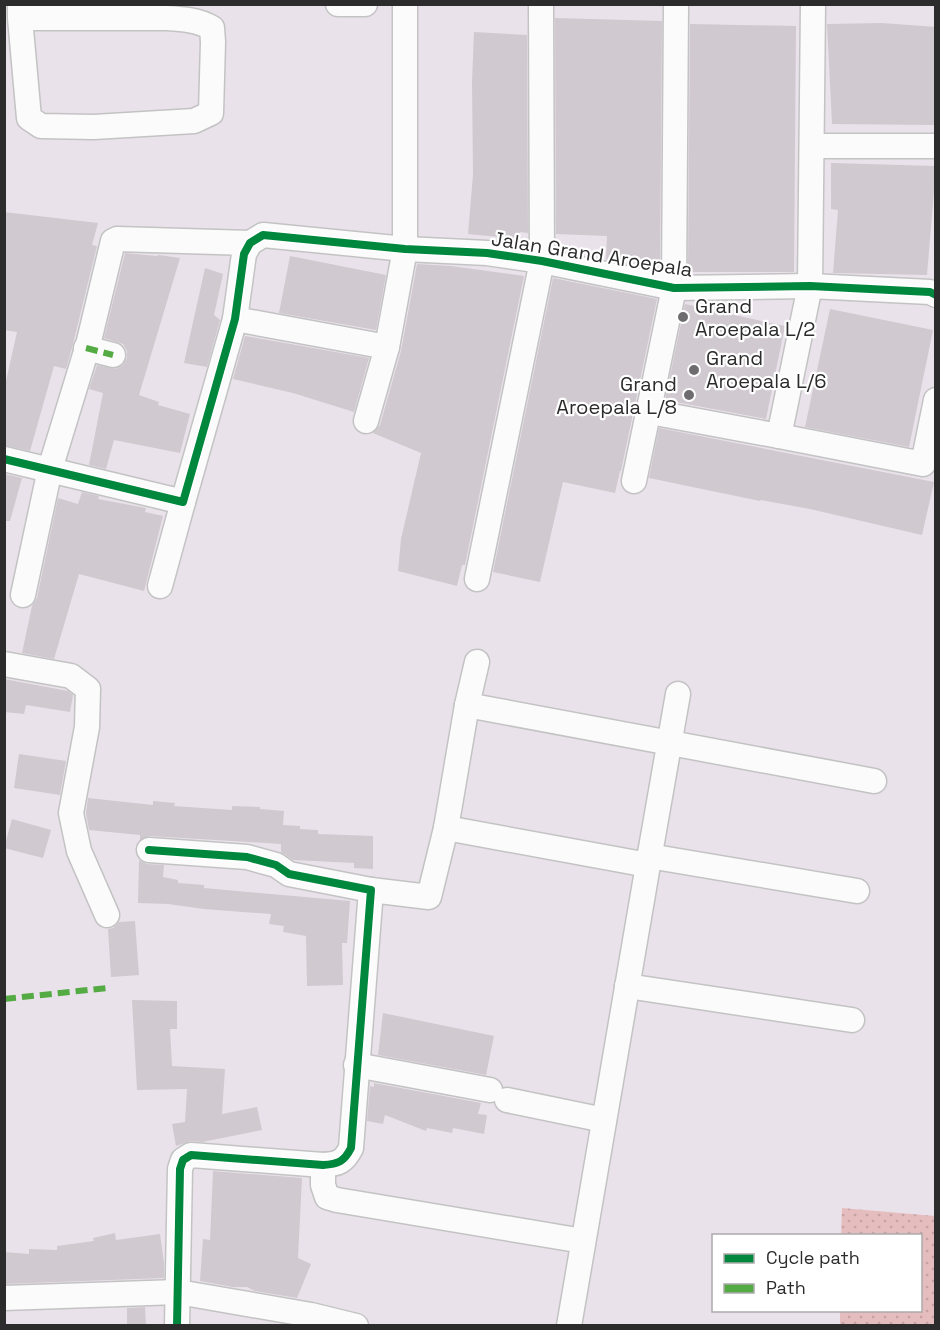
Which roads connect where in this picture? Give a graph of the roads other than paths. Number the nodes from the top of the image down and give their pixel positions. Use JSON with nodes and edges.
{"nodes":[{"id":1,"x":338,"y":4,"type":"edge"},
{"id":2,"x":365,"y":4,"type":"edge"},
{"id":3,"x":405,"y":4,"type":"edge"},
{"id":4,"x":541,"y":4,"type":"edge"},
{"id":5,"x":676,"y":4,"type":"edge"},
{"id":6,"x":813,"y":4,"type":"edge"},
{"id":7,"x":20,"y":11,"type":"edge"},
{"id":8,"x":812,"y":146,"type":"junction"},
{"id":9,"x":936,"y":146,"type":"edge"},
{"id":10,"x":250,"y":243,"type":"junction"},
{"id":11,"x":405,"y":249,"type":"junction"},
{"id":12,"x":542,"y":261,"type":"junction"},
{"id":13,"x":810,"y":286,"type":"junction"},
{"id":14,"x":674,"y":288,"type":"junction"},
{"id":15,"x":936,"y":295,"type":"edge"},
{"id":16,"x":235,"y":319,"type":"junction"},
{"id":17,"x":387,"y":347,"type":"junction"},
{"id":18,"x":87,"y":348,"type":"junction"},
{"id":19,"x":113,"y":355,"type":"dead end"},
{"id":20,"x":936,"y":400,"type":"edge"},
{"id":21,"x":650,"y":412,"type":"junction"},
{"id":22,"x":366,"y":421,"type":"dead end"},
{"id":23,"x":779,"y":436,"type":"junction"},
{"id":24,"x":4,"y":459,"type":"edge"},
{"id":25,"x":50,"y":470,"type":"junction"},
{"id":26,"x":634,"y":481,"type":"dead end"},
{"id":27,"x":183,"y":502,"type":"junction"},
{"id":28,"x":477,"y":579,"type":"dead end"},
{"id":29,"x":160,"y":586,"type":"dead end"},
{"id":30,"x":23,"y":595,"type":"dead end"},
{"id":31,"x":477,"y":662,"type":"dead end"},
{"id":32,"x":4,"y":664,"type":"edge"},
{"id":33,"x":678,"y":694,"type":"dead end"},
{"id":34,"x":467,"y":705,"type":"junction"},
{"id":35,"x":668,"y":744,"type":"junction"},
{"id":36,"x":874,"y":781,"type":"dead end"},
{"id":37,"x":446,"y":828,"type":"junction"},
{"id":38,"x":149,"y":850,"type":"dead end"},
{"id":39,"x":649,"y":860,"type":"junction"},
{"id":40,"x":370,"y":890,"type":"junction"},
{"id":41,"x":857,"y":891,"type":"dead end"},
{"id":42,"x":107,"y":915,"type":"dead end"},
{"id":43,"x":627,"y":986,"type":"junction"},
{"id":44,"x":852,"y":1020,"type":"dead end"},
{"id":45,"x":356,"y":1065,"type":"junction"},
{"id":46,"x":604,"y":1119,"type":"junction"},
{"id":47,"x":323,"y":1165,"type":"junction"},
{"id":48,"x":583,"y":1241,"type":"junction"},
{"id":49,"x":178,"y":1292,"type":"junction"},
{"id":50,"x":4,"y":1298,"type":"edge"},
{"id":51,"x":177,"y":1326,"type":"edge"},
{"id":52,"x":356,"y":1326,"type":"edge"},
{"id":53,"x":569,"y":1326,"type":"edge"}],
"edges":[{"from":1,"to":2,"type":"street"},
{"from":3,"to":11,"type":"street"},
{"from":4,"to":12,"type":"street","name":"Jalan Grand Aroepala"},
{"from":5,"to":14,"type":"street","name":"Jalan Grand Aroepala"},
{"from":6,"to":8,"type":"street"},
{"from":7,"to":7,"type":"street"},
{"from":8,"to":9,"type":"street"},
{"from":8,"to":13,"type":"street"},
{"from":10,"to":11,"type":"street","name":"Jalan Grand Aroepala"},
{"from":10,"to":16,"type":"street"},
{"from":10,"to":18,"type":"street","name":"Jalan Grand Aroepala"},
{"from":11,"to":12,"type":"street","name":"Jalan Grand Aroepala"},
{"from":11,"to":17,"type":"street"},
{"from":12,"to":14,"type":"street","name":"Jalan Grand Aroepala"},
{"from":12,"to":28,"type":"street","name":"Jalan Grand Aroepala"},
{"from":13,"to":14,"type":"street","name":"Jalan Grand Aroepala"},
{"from":13,"to":15,"type":"street","name":"Jalan Grand Aroepala"},
{"from":13,"to":23,"type":"street"},
{"from":14,"to":21,"type":"street"},
{"from":16,"to":17,"type":"street"},
{"from":16,"to":27,"type":"street"},
{"from":17,"to":22,"type":"street"},
{"from":18,"to":19,"type":"street"},
{"from":18,"to":25,"type":"street"},
{"from":20,"to":23,"type":"street"},
{"from":21,"to":23,"type":"street"},
{"from":21,"to":26,"type":"street"},
{"from":24,"to":25,"type":"street"},
{"from":25,"to":27,"type":"street"},
{"from":25,"to":30,"type":"street"},
{"from":27,"to":29,"type":"street"},
{"from":31,"to":34,"type":"street"},
{"from":32,"to":42,"type":"street"},
{"from":33,"to":35,"type":"street"},
{"from":34,"to":35,"type":"street"},
{"from":34,"to":37,"type":"street"},
{"from":35,"to":36,"type":"street"},
{"from":35,"to":39,"type":"street"},
{"from":37,"to":39,"type":"street"},
{"from":37,"to":40,"type":"street"},
{"from":38,"to":40,"type":"street"},
{"from":39,"to":41,"type":"street"},
{"from":39,"to":43,"type":"street"},
{"from":40,"to":45,"type":"street"},
{"from":43,"to":44,"type":"street"},
{"from":43,"to":46,"type":"street"},
{"from":45,"to":46,"type":"street"},
{"from":45,"to":47,"type":"street"},
{"from":46,"to":48,"type":"street"},
{"from":47,"to":48,"type":"street"},
{"from":47,"to":49,"type":"street"},
{"from":48,"to":53,"type":"street"},
{"from":49,"to":50,"type":"street"},
{"from":49,"to":51,"type":"street"},
{"from":49,"to":52,"type":"street"}]}
